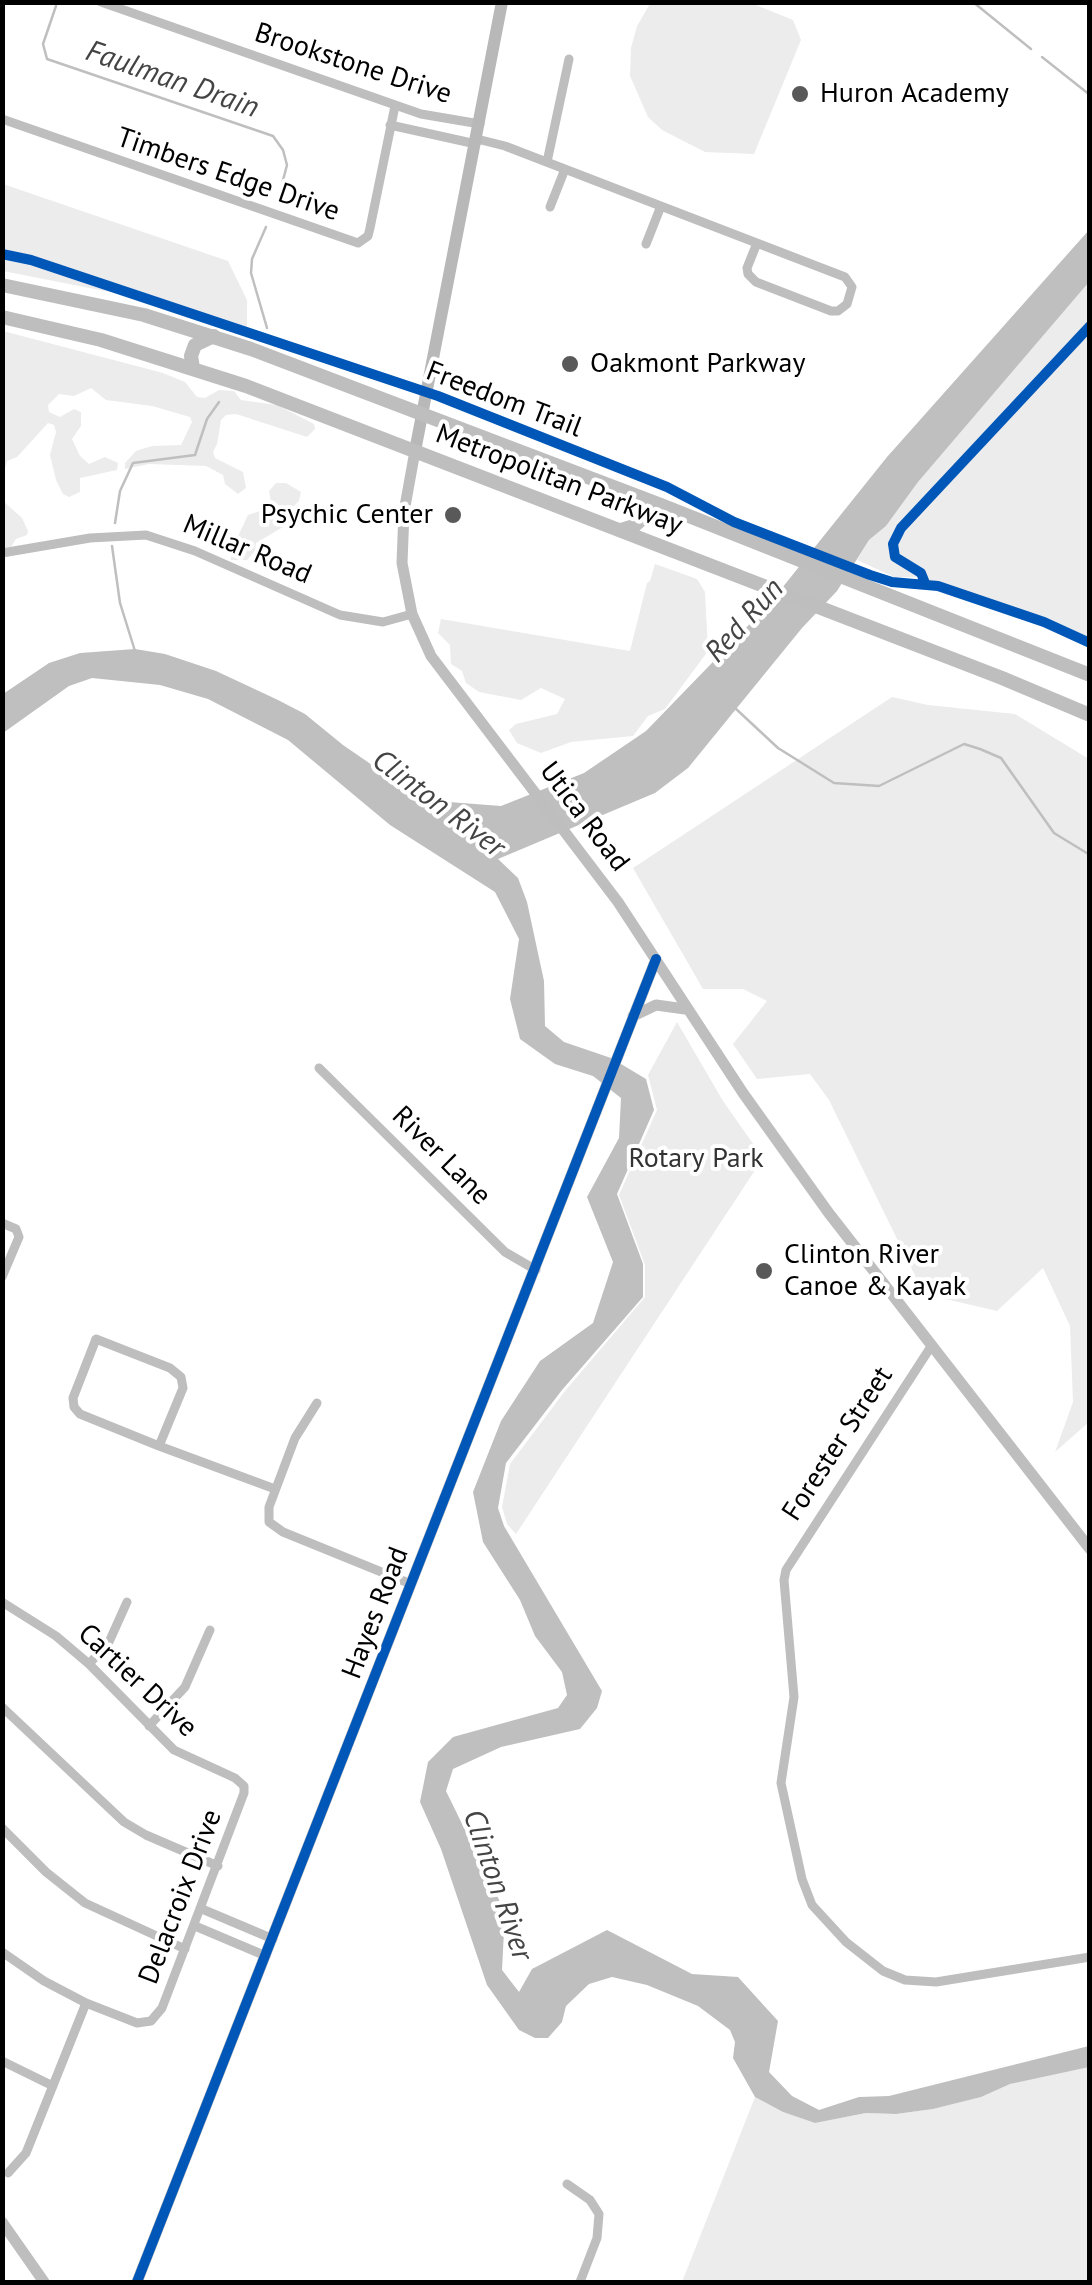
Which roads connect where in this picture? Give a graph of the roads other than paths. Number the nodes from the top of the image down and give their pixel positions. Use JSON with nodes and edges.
{"nodes":[{"id":1,"x":101,"y":2,"type":"edge"},
{"id":2,"x":502,"y":2,"type":"edge"},
{"id":3,"x":570,"y":60,"type":"dead end"},
{"id":4,"x":396,"y":106,"type":"junction"},
{"id":5,"x":2,"y":119,"type":"edge"},
{"id":6,"x":390,"y":124,"type":"junction"},
{"id":7,"x":480,"y":124,"type":"junction"},
{"id":8,"x":477,"y":142,"type":"junction"},
{"id":9,"x":547,"y":162,"type":"junction"},
{"id":10,"x":564,"y":169,"type":"junction"},
{"id":11,"x":661,"y":206,"type":"junction"},
{"id":12,"x":550,"y":207,"type":"dead end"},
{"id":13,"x":757,"y":243,"type":"junction"},
{"id":14,"x":646,"y":244,"type":"dead end"},
{"id":15,"x":2,"y":286,"type":"edge"},
{"id":16,"x":2,"y":318,"type":"edge"},
{"id":17,"x":214,"y":336,"type":"junction"},
{"id":18,"x":193,"y":368,"type":"junction"},
{"id":19,"x":422,"y":414,"type":"junction"},
{"id":20,"x":415,"y":451,"type":"junction"},
{"id":21,"x":644,"y":498,"type":"junction"},
{"id":22,"x":620,"y":530,"type":"junction"},
{"id":23,"x":2,"y":554,"type":"edge"},
{"id":24,"x":412,"y":614,"type":"junction"},
{"id":25,"x":1090,"y":674,"type":"edge"},
{"id":26,"x":1090,"y":715,"type":"edge"},
{"id":27,"x":656,"y":958,"type":"junction"},
{"id":28,"x":686,"y":1010,"type":"junction"},
{"id":29,"x":633,"y":1016,"type":"junction"},
{"id":30,"x":319,"y":1068,"type":"dead end"},
{"id":31,"x":2,"y":1223,"type":"edge"},
{"id":32,"x":536,"y":1270,"type":"junction"},
{"id":33,"x":2,"y":1277,"type":"edge"},
{"id":34,"x":932,"y":1346,"type":"junction"},
{"id":35,"x":317,"y":1403,"type":"dead end"},
{"id":36,"x":159,"y":1446,"type":"junction"},
{"id":37,"x":275,"y":1489,"type":"junction"},
{"id":38,"x":1090,"y":1549,"type":"edge"},
{"id":39,"x":411,"y":1584,"type":"junction"},
{"id":40,"x":2,"y":1602,"type":"edge"},
{"id":41,"x":127,"y":1602,"type":"dead end"},
{"id":42,"x":210,"y":1630,"type":"dead end"},
{"id":43,"x":89,"y":1664,"type":"junction"},
{"id":44,"x":2,"y":1707,"type":"edge"},
{"id":45,"x":149,"y":1726,"type":"junction"},
{"id":46,"x":244,"y":1786,"type":"joint"},
{"id":47,"x":2,"y":1828,"type":"edge"},
{"id":48,"x":218,"y":1866,"type":"junction"},
{"id":49,"x":202,"y":1909,"type":"junction"},
{"id":50,"x":195,"y":1926,"type":"junction"},
{"id":51,"x":272,"y":1939,"type":"junction"},
{"id":52,"x":185,"y":1949,"type":"junction"},
{"id":53,"x":2,"y":1952,"type":"edge"},
{"id":54,"x":266,"y":1956,"type":"junction"},
{"id":55,"x":1090,"y":1957,"type":"edge"},
{"id":56,"x":86,"y":2003,"type":"junction"},
{"id":57,"x":2,"y":2061,"type":"edge"},
{"id":58,"x":53,"y":2086,"type":"junction"},
{"id":59,"x":8,"y":2173,"type":"dead end"},
{"id":60,"x":567,"y":2184,"type":"dead end"},
{"id":61,"x":2,"y":2222,"type":"edge"},
{"id":62,"x":44,"y":2282,"type":"edge"},
{"id":63,"x":137,"y":2282,"type":"edge"},
{"id":64,"x":580,"y":2282,"type":"edge"}],
"edges":[{"from":1,"to":4,"type":"street","name":"Brookstone Drive"},
{"from":2,"to":7,"type":"main road","name":"Utica Road"},
{"from":3,"to":9,"type":"street"},
{"from":4,"to":6,"type":"street","name":"Timbers Edge Drive"},
{"from":4,"to":7,"type":"street","name":"Brookstone Drive"},
{"from":5,"to":6,"type":"street","name":"Timbers Edge Drive"},
{"from":6,"to":8,"type":"street","name":"Brookstone Drive"},
{"from":7,"to":8,"type":"main road","name":"Utica Road"},
{"from":8,"to":9,"type":"street","name":"Brookstone Drive"},
{"from":8,"to":19,"type":"main road","name":"Utica Road"},
{"from":9,"to":10,"type":"street","name":"Brookstone Drive"},
{"from":10,"to":11,"type":"street","name":"Brookstone Drive"},
{"from":10,"to":12,"type":"street"},
{"from":11,"to":13,"type":"street","name":"Brookstone Drive"},
{"from":11,"to":14,"type":"street"},
{"from":13,"to":13,"type":"street","name":"Brookstone Drive"},
{"from":15,"to":17,"type":"main road","name":"Metropolitan Parkway"},
{"from":16,"to":18,"type":"main road","name":"Metropolitan Parkway"},
{"from":17,"to":18,"type":"main road"},
{"from":17,"to":19,"type":"main road","name":"Metropolitan Parkway"},
{"from":18,"to":20,"type":"main road","name":"Metropolitan Parkway"},
{"from":19,"to":20,"type":"main road","name":"Utica Road"},
{"from":19,"to":21,"type":"main road","name":"Metropolitan Parkway"},
{"from":20,"to":22,"type":"main road","name":"Metropolitan Parkway"},
{"from":20,"to":24,"type":"street","name":"Utica Road"},
{"from":21,"to":22,"type":"main road"},
{"from":21,"to":25,"type":"main road","name":"Metropolitan Parkway"},
{"from":22,"to":26,"type":"main road","name":"Metropolitan Parkway"},
{"from":23,"to":24,"type":"street","name":"Millar Road"},
{"from":24,"to":27,"type":"street","name":"Utica Road"},
{"from":27,"to":28,"type":"street","name":"Utica Road"},
{"from":27,"to":29,"type":"street","name":"Hayes Road"},
{"from":28,"to":29,"type":"street"},
{"from":28,"to":34,"type":"street","name":"Utica Road"},
{"from":29,"to":32,"type":"street","name":"Hayes Road"},
{"from":30,"to":32,"type":"street","name":"River Lane"},
{"from":31,"to":33,"type":"street"},
{"from":32,"to":39,"type":"street","name":"Hayes Road"},
{"from":34,"to":38,"type":"street","name":"Utica Road"},
{"from":34,"to":55,"type":"street","name":"Forester Street"},
{"from":35,"to":37,"type":"street"},
{"from":36,"to":36,"type":"street"},
{"from":36,"to":37,"type":"street"},
{"from":37,"to":39,"type":"street"},
{"from":39,"to":51,"type":"street","name":"Hayes Road"},
{"from":40,"to":43,"type":"street","name":"Cartier Drive"},
{"from":41,"to":43,"type":"street"},
{"from":42,"to":45,"type":"street"},
{"from":43,"to":45,"type":"street","name":"Cartier Drive"},
{"from":44,"to":48,"type":"street"},
{"from":45,"to":46,"type":"street","name":"Cartier Drive"},
{"from":46,"to":48,"type":"street","name":"Delacroix Drive"},
{"from":47,"to":52,"type":"street"},
{"from":48,"to":49,"type":"street","name":"Delacroix Drive"},
{"from":49,"to":50,"type":"street","name":"Delacroix Drive"},
{"from":49,"to":51,"type":"street"},
{"from":50,"to":52,"type":"street","name":"Delacroix Drive"},
{"from":50,"to":54,"type":"street"},
{"from":51,"to":54,"type":"street","name":"Hayes Road"},
{"from":52,"to":56,"type":"street","name":"Delacroix Drive"},
{"from":53,"to":56,"type":"street"},
{"from":54,"to":63,"type":"street","name":"Hayes Road"},
{"from":56,"to":58,"type":"street"},
{"from":57,"to":58,"type":"street"},
{"from":58,"to":59,"type":"street"},
{"from":60,"to":64,"type":"street"},
{"from":61,"to":62,"type":"street"}]}
